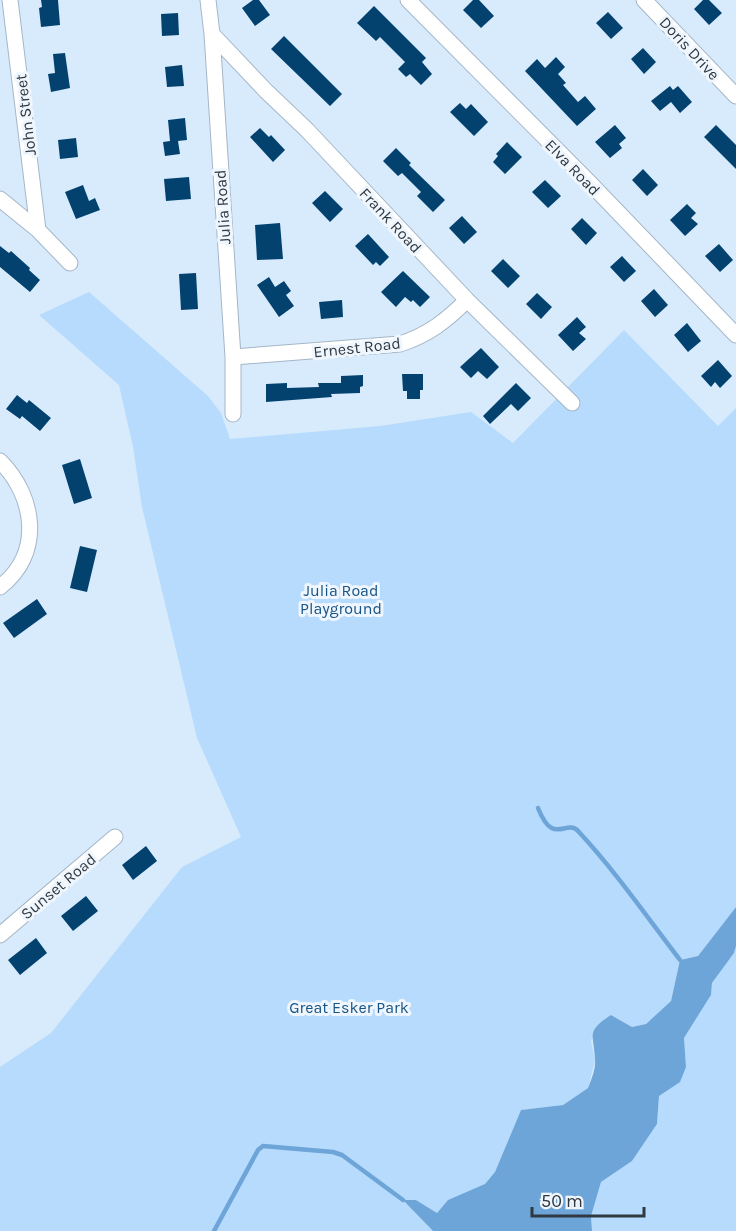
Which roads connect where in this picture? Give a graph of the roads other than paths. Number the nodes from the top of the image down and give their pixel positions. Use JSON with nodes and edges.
{"nodes":[{"id":1,"x":10,"y":0,"type":"edge"},
{"id":2,"x":208,"y":0,"type":"edge"},
{"id":3,"x":408,"y":0,"type":"edge"},
{"id":4,"x":644,"y":0,"type":"edge"},
{"id":5,"x":212,"y":34,"type":"junction"},
{"id":6,"x":736,"y":96,"type":"edge"},
{"id":7,"x":0,"y":199,"type":"edge"},
{"id":8,"x":38,"y":230,"type":"junction"},
{"id":9,"x":70,"y":263,"type":"dead end"},
{"id":10,"x":467,"y":300,"type":"junction"},
{"id":11,"x":736,"y":335,"type":"edge"},
{"id":12,"x":233,"y":357,"type":"junction"},
{"id":13,"x":572,"y":403,"type":"dead end"},
{"id":14,"x":233,"y":414,"type":"dead end"},
{"id":15,"x":0,"y":461,"type":"edge"},
{"id":16,"x":0,"y":587,"type":"edge"},
{"id":17,"x":115,"y":837,"type":"dead end"},
{"id":18,"x":0,"y":935,"type":"edge"}],
"edges":[{"from":1,"to":8,"type":"street","name":"John Street"},
{"from":2,"to":5,"type":"street","name":"Julia Road"},
{"from":3,"to":11,"type":"street","name":"Elva Road"},
{"from":4,"to":6,"type":"street","name":"Doris Drive"},
{"from":5,"to":10,"type":"street","name":"Frank Road"},
{"from":5,"to":12,"type":"street","name":"Julia Road"},
{"from":7,"to":8,"type":"street"},
{"from":8,"to":9,"type":"street"},
{"from":10,"to":12,"type":"street","name":"Ernest Road"},
{"from":10,"to":13,"type":"street","name":"Frank Road"},
{"from":12,"to":14,"type":"street","name":"Julia Road"},
{"from":15,"to":16,"type":"street"},
{"from":17,"to":18,"type":"street","name":"Sunset Road"}]}
